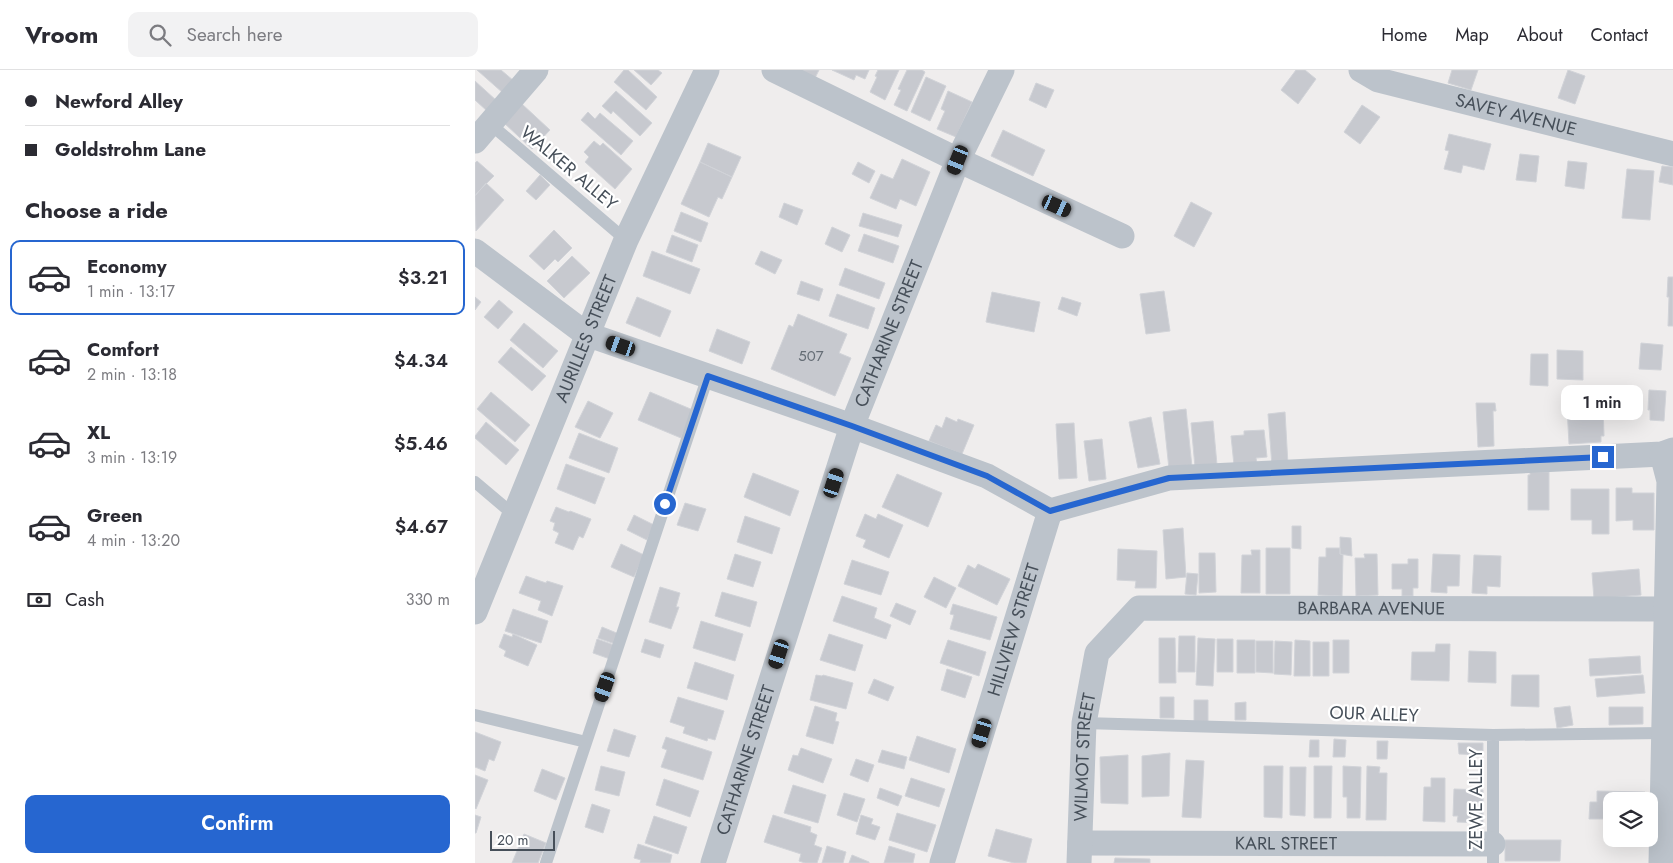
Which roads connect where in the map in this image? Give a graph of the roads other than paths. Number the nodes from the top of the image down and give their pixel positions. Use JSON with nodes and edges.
{"nodes":[{"id":1,"x":536,"y":70,"type":"edge"},
{"id":2,"x":707,"y":70,"type":"edge"},
{"id":3,"x":774,"y":70,"type":"edge"},
{"id":4,"x":1002,"y":70,"type":"edge"},
{"id":5,"x":1361,"y":70,"type":"edge"},
{"id":6,"x":482,"y":132,"type":"edge"},
{"id":7,"x":1673,"y":154,"type":"edge"},
{"id":8,"x":958,"y":160,"type":"junction"},
{"id":9,"x":1122,"y":236,"type":"dead end"},
{"id":10,"x":626,"y":240,"type":"junction"},
{"id":11,"x":475,"y":251,"type":"edge"},
{"id":12,"x":586,"y":334,"type":"junction"},
{"id":13,"x":708,"y":376,"type":"junction"},
{"id":14,"x":852,"y":426,"type":"junction"},
{"id":15,"x":1667,"y":452,"type":"edge"},
{"id":16,"x":475,"y":482,"type":"edge"},
{"id":17,"x":1050,"y":511,"type":"junction"},
{"id":18,"x":514,"y":515,"type":"junction"},
{"id":19,"x":1666,"y":609,"type":"junction"},
{"id":20,"x":475,"y":612,"type":"edge"},
{"id":21,"x":1097,"y":653,"type":"joint"},
{"id":22,"x":475,"y":715,"type":"edge"},
{"id":23,"x":1084,"y":723,"type":"junction"},
{"id":24,"x":1663,"y":733,"type":"junction"},
{"id":25,"x":1493,"y":735,"type":"junction"},
{"id":26,"x":586,"y":742,"type":"junction"},
{"id":27,"x":1079,"y":853,"type":"edge"},
{"id":28,"x":1493,"y":853,"type":"edge"},
{"id":29,"x":546,"y":863,"type":"edge"},
{"id":30,"x":713,"y":863,"type":"edge"},
{"id":31,"x":942,"y":863,"type":"edge"},
{"id":32,"x":1661,"y":863,"type":"edge"}],
"edges":[{"from":1,"to":6,"type":"street"},
{"from":2,"to":10,"type":"street","name":"AURILLES STREET"},
{"from":3,"to":8,"type":"street"},
{"from":4,"to":8,"type":"street","name":"CATHARINE STREET"},
{"from":5,"to":7,"type":"street","name":"SAVEY AVENUE"},
{"from":6,"to":10,"type":"lane","name":"WALKER ALLEY"},
{"from":8,"to":9,"type":"street"},
{"from":8,"to":14,"type":"street","name":"CATHARINE STREET"},
{"from":10,"to":12,"type":"street","name":"AURILLES STREET"},
{"from":11,"to":12,"type":"street"},
{"from":12,"to":13,"type":"street"},
{"from":12,"to":18,"type":"street","name":"AURILLES STREET"},
{"from":13,"to":14,"type":"street"},
{"from":13,"to":26,"type":"lane"},
{"from":14,"to":17,"type":"street"},
{"from":14,"to":30,"type":"street","name":"CATHARINE STREET"},
{"from":15,"to":17,"type":"street"},
{"from":15,"to":19,"type":"street"},
{"from":16,"to":18,"type":"lane"},
{"from":17,"to":31,"type":"street","name":"HILLVIEW STREET"},
{"from":18,"to":20,"type":"street","name":"AURILLES STREET"},
{"from":19,"to":21,"type":"street","name":"BARBARA AVENUE"},
{"from":19,"to":24,"type":"street"},
{"from":21,"to":23,"type":"street","name":"WILMOT STREET"},
{"from":22,"to":26,"type":"lane"},
{"from":23,"to":25,"type":"lane","name":"OUR ALLEY"},
{"from":23,"to":27,"type":"street","name":"WILMOT STREET"},
{"from":24,"to":25,"type":"lane","name":"OUR ALLEY"},
{"from":24,"to":32,"type":"street"},
{"from":25,"to":28,"type":"lane","name":"ZEWE ALLEY"},
{"from":26,"to":29,"type":"lane"},
{"from":27,"to":28,"type":"street","name":"KARL STREET"}]}
